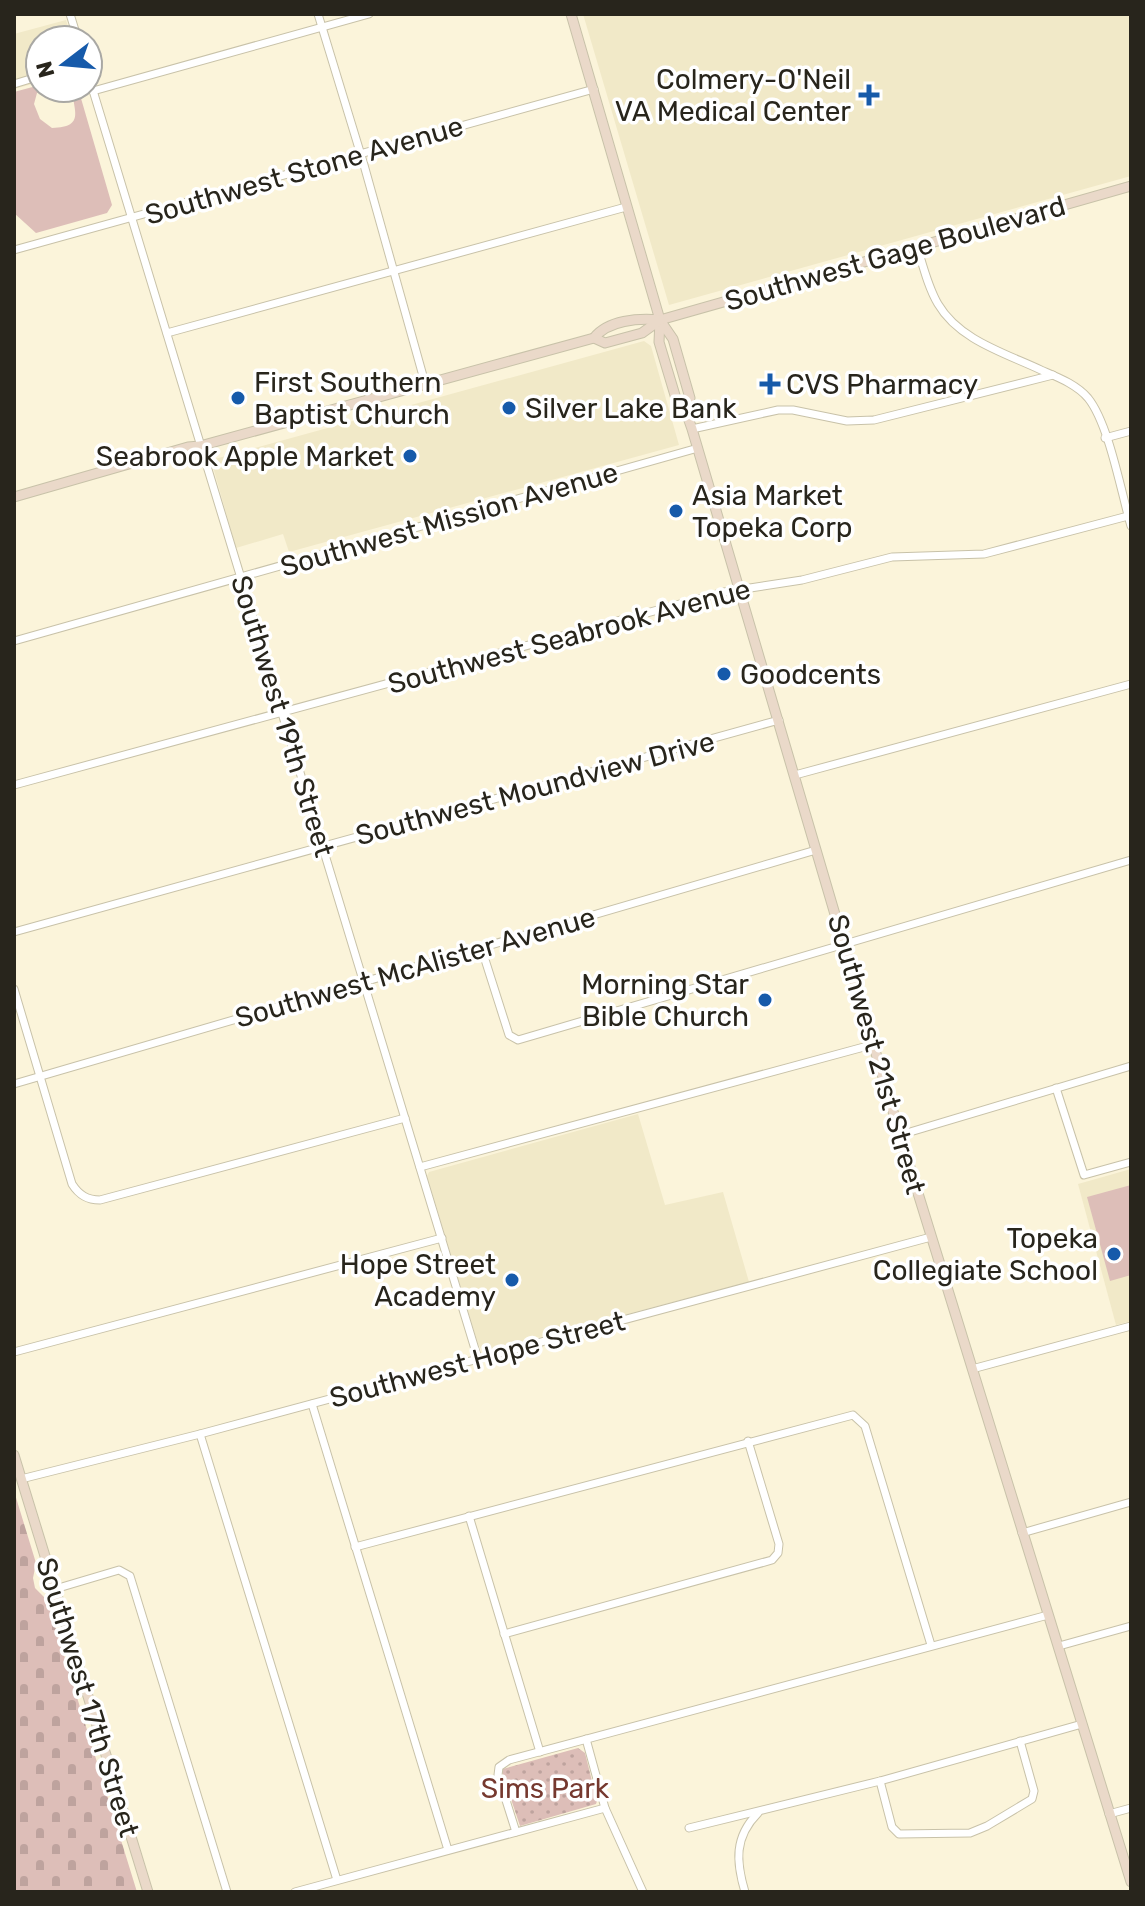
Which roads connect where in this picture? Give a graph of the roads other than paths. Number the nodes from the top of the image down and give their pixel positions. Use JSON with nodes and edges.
{"nodes":[{"id":1,"x":318,"y":14,"type":"edge"},
{"id":2,"x":369,"y":14,"type":"edge"},
{"id":3,"x":571,"y":14,"type":"edge"},
{"id":4,"x":322,"y":27,"type":"junction"},
{"id":5,"x":104,"y":88,"type":"edge"},
{"id":6,"x":594,"y":89,"type":"junction"},
{"id":7,"x":97,"y":104,"type":"edge"},
{"id":8,"x":361,"y":155,"type":"junction"},
{"id":9,"x":1131,"y":186,"type":"edge"},
{"id":10,"x":626,"y":207,"type":"junction"},
{"id":11,"x":132,"y":218,"type":"junction"},
{"id":12,"x":917,"y":246,"type":"junction"},
{"id":13,"x":14,"y":250,"type":"edge"},
{"id":14,"x":393,"y":270,"type":"junction"},
{"id":15,"x":660,"y":320,"type":"junction"},
{"id":16,"x":167,"y":333,"type":"junction"},
{"id":17,"x":1053,"y":375,"type":"junction"},
{"id":18,"x":425,"y":383,"type":"junction"},
{"id":19,"x":692,"y":429,"type":"junction"},
{"id":20,"x":1131,"y":431,"type":"edge"},
{"id":21,"x":1105,"y":438,"type":"junction"},
{"id":22,"x":200,"y":446,"type":"junction"},
{"id":23,"x":698,"y":448,"type":"junction"},
{"id":24,"x":14,"y":497,"type":"edge"},
{"id":25,"x":1128,"y":516,"type":"junction"},
{"id":26,"x":1131,"y":526,"type":"edge"},
{"id":27,"x":241,"y":578,"type":"junction"},
{"id":28,"x":741,"y":588,"type":"junction"},
{"id":29,"x":14,"y":641,"type":"edge"},
{"id":30,"x":1131,"y":684,"type":"edge"},
{"id":31,"x":282,"y":712,"type":"junction"},
{"id":32,"x":779,"y":720,"type":"junction"},
{"id":33,"x":795,"y":775,"type":"junction"},
{"id":34,"x":14,"y":785,"type":"edge"},
{"id":35,"x":322,"y":847,"type":"junction"},
{"id":36,"x":816,"y":850,"type":"junction"},
{"id":37,"x":1131,"y":860,"type":"edge"},
{"id":38,"x":14,"y":932,"type":"edge"},
{"id":39,"x":846,"y":945,"type":"junction"},
{"id":40,"x":481,"y":947,"type":"junction"},
{"id":41,"x":364,"y":983,"type":"junction"},
{"id":42,"x":14,"y":989,"type":"edge"},
{"id":43,"x":875,"y":1044,"type":"junction"},
{"id":44,"x":1131,"y":1066,"type":"edge"},
{"id":45,"x":40,"y":1077,"type":"junction"},
{"id":46,"x":14,"y":1084,"type":"edge"},
{"id":47,"x":1056,"y":1088,"type":"junction"},
{"id":48,"x":405,"y":1118,"type":"junction"},
{"id":49,"x":900,"y":1135,"type":"junction"},
{"id":50,"x":1131,"y":1162,"type":"edge"},
{"id":51,"x":420,"y":1167,"type":"junction"},
{"id":52,"x":931,"y":1237,"type":"junction"},
{"id":53,"x":442,"y":1238,"type":"junction"},
{"id":54,"x":1130,"y":1329,"type":"edge"},
{"id":55,"x":14,"y":1352,"type":"edge"},
{"id":56,"x":478,"y":1359,"type":"junction"},
{"id":57,"x":972,"y":1369,"type":"junction"},
{"id":58,"x":312,"y":1404,"type":"junction"},
{"id":59,"x":200,"y":1434,"type":"junction"},
{"id":60,"x":748,"y":1441,"type":"junction"},
{"id":61,"x":14,"y":1455,"type":"edge"},
{"id":62,"x":21,"y":1479,"type":"junction"},
{"id":63,"x":1131,"y":1502,"type":"edge"},
{"id":64,"x":469,"y":1516,"type":"junction"},
{"id":65,"x":1022,"y":1533,"type":"junction"},
{"id":66,"x":355,"y":1547,"type":"junction"},
{"id":67,"x":55,"y":1589,"type":"junction"},
{"id":68,"x":1048,"y":1615,"type":"junction"},
{"id":69,"x":1131,"y":1626,"type":"edge"},
{"id":70,"x":504,"y":1634,"type":"junction"},
{"id":71,"x":931,"y":1645,"type":"junction"},
{"id":72,"x":1059,"y":1646,"type":"junction"},
{"id":73,"x":1082,"y":1724,"type":"junction"},
{"id":74,"x":586,"y":1739,"type":"junction"},
{"id":75,"x":1020,"y":1741,"type":"junction"},
{"id":76,"x":540,"y":1752,"type":"junction"},
{"id":77,"x":880,"y":1781,"type":"junction"},
{"id":78,"x":605,"y":1808,"type":"junction"},
{"id":79,"x":1131,"y":1808,"type":"edge"},
{"id":80,"x":760,"y":1811,"type":"junction"},
{"id":81,"x":1109,"y":1814,"type":"junction"},
{"id":82,"x":689,"y":1828,"type":"dead end"},
{"id":83,"x":516,"y":1832,"type":"junction"},
{"id":84,"x":448,"y":1850,"type":"junction"},
{"id":85,"x":337,"y":1880,"type":"junction"},
{"id":86,"x":1131,"y":1882,"type":"edge"},
{"id":87,"x":148,"y":1892,"type":"edge"},
{"id":88,"x":227,"y":1892,"type":"edge"},
{"id":89,"x":295,"y":1892,"type":"edge"},
{"id":90,"x":643,"y":1892,"type":"edge"},
{"id":91,"x":745,"y":1892,"type":"edge"}],
"edges":[{"from":1,"to":4,"type":"street"},
{"from":2,"to":4,"type":"street"},
{"from":3,"to":6,"type":"main road","name":"Southwest 21st Street"},
{"from":4,"to":5,"type":"street"},
{"from":4,"to":8,"type":"street"},
{"from":6,"to":8,"type":"street","name":"Southwest Stone Avenue"},
{"from":6,"to":10,"type":"main road","name":"Southwest 21st Street"},
{"from":7,"to":11,"type":"street","name":"Southwest 19th Street"},
{"from":8,"to":11,"type":"street","name":"Southwest Stone Avenue"},
{"from":8,"to":14,"type":"street"},
{"from":9,"to":12,"type":"main road","name":"Southwest Gage Boulevard"},
{"from":10,"to":14,"type":"street"},
{"from":10,"to":15,"type":"main road","name":"Southwest 21st Street"},
{"from":11,"to":13,"type":"street","name":"Southwest Stone Avenue"},
{"from":11,"to":16,"type":"street","name":"Southwest 19th Street"},
{"from":12,"to":15,"type":"main road","name":"Southwest Gage Boulevard"},
{"from":12,"to":17,"type":"street"},
{"from":14,"to":16,"type":"street"},
{"from":14,"to":18,"type":"street"},
{"from":15,"to":18,"type":"main road","name":"Southwest Gage Boulevard"},
{"from":15,"to":19,"type":"main road","name":"Southwest 21st Street"},
{"from":16,"to":22,"type":"street","name":"Southwest 19th Street"},
{"from":17,"to":19,"type":"street"},
{"from":17,"to":21,"type":"street"},
{"from":18,"to":22,"type":"main road","name":"Southwest Gage Boulevard"},
{"from":19,"to":23,"type":"main road","name":"Southwest 21st Street"},
{"from":20,"to":21,"type":"street"},
{"from":21,"to":25,"type":"street"},
{"from":22,"to":24,"type":"main road","name":"Southwest Gage Boulevard"},
{"from":22,"to":27,"type":"street","name":"Southwest 19th Street"},
{"from":23,"to":27,"type":"street","name":"Southwest Mission Avenue"},
{"from":23,"to":28,"type":"main road","name":"Southwest 21st Street"},
{"from":25,"to":26,"type":"street"},
{"from":25,"to":28,"type":"street","name":"Southwest Seabrook Avenue"},
{"from":27,"to":29,"type":"street","name":"Southwest Mission Avenue"},
{"from":27,"to":31,"type":"street","name":"Southwest 19th Street"},
{"from":28,"to":31,"type":"street","name":"Southwest Seabrook Avenue"},
{"from":28,"to":32,"type":"main road","name":"Southwest 21st Street"},
{"from":30,"to":33,"type":"street"},
{"from":31,"to":34,"type":"street","name":"Southwest Seabrook Avenue"},
{"from":31,"to":35,"type":"street","name":"Southwest 19th Street"},
{"from":32,"to":33,"type":"main road","name":"Southwest 21st Street"},
{"from":32,"to":35,"type":"street","name":"Southwest Moundview Drive"},
{"from":33,"to":36,"type":"main road","name":"Southwest 21st Street"},
{"from":35,"to":38,"type":"street","name":"Southwest Moundview Drive"},
{"from":35,"to":41,"type":"street","name":"Southwest 19th Street"},
{"from":36,"to":39,"type":"main road","name":"Southwest 21st Street"},
{"from":36,"to":40,"type":"street","name":"Southwest McAlister Avenue"},
{"from":37,"to":39,"type":"street"},
{"from":39,"to":40,"type":"street"},
{"from":39,"to":43,"type":"main road","name":"Southwest 21st Street"},
{"from":40,"to":41,"type":"street","name":"Southwest McAlister Avenue"},
{"from":41,"to":45,"type":"street","name":"Southwest McAlister Avenue"},
{"from":41,"to":48,"type":"street","name":"Southwest 19th Street"},
{"from":42,"to":45,"type":"street"},
{"from":43,"to":49,"type":"main road","name":"Southwest 21st Street"},
{"from":43,"to":51,"type":"street"},
{"from":44,"to":47,"type":"street"},
{"from":45,"to":46,"type":"street","name":"Southwest McAlister Avenue"},
{"from":45,"to":48,"type":"street"},
{"from":47,"to":49,"type":"street"},
{"from":47,"to":50,"type":"street"},
{"from":48,"to":51,"type":"street","name":"Southwest 19th Street"},
{"from":49,"to":52,"type":"main road","name":"Southwest 21st Street"},
{"from":51,"to":53,"type":"street","name":"Southwest 19th Street"},
{"from":52,"to":56,"type":"street","name":"Southwest Hope Street"},
{"from":52,"to":57,"type":"main road","name":"Southwest 21st Street"},
{"from":53,"to":55,"type":"street"},
{"from":53,"to":56,"type":"street","name":"Southwest 19th Street"},
{"from":54,"to":57,"type":"street"},
{"from":56,"to":58,"type":"street","name":"Southwest Hope Street"},
{"from":57,"to":65,"type":"main road","name":"Southwest 21st Street"},
{"from":58,"to":59,"type":"street","name":"Southwest Hope Street"},
{"from":58,"to":66,"type":"street"},
{"from":59,"to":62,"type":"street","name":"Southwest Hope Street"},
{"from":59,"to":85,"type":"street"},
{"from":60,"to":64,"type":"street"},
{"from":60,"to":70,"type":"street"},
{"from":60,"to":71,"type":"street"},
{"from":61,"to":62,"type":"main road","name":"Southwest 17th Street"},
{"from":62,"to":67,"type":"main road","name":"Southwest 17th Street"},
{"from":63,"to":65,"type":"street"},
{"from":64,"to":66,"type":"street"},
{"from":64,"to":70,"type":"street"},
{"from":65,"to":68,"type":"main road","name":"Southwest 21st Street"},
{"from":66,"to":84,"type":"street"},
{"from":67,"to":87,"type":"main road","name":"Southwest 17th Street"},
{"from":67,"to":88,"type":"street"},
{"from":68,"to":71,"type":"street"},
{"from":68,"to":72,"type":"main road","name":"Southwest 21st Street"},
{"from":69,"to":72,"type":"street"},
{"from":70,"to":76,"type":"street"},
{"from":71,"to":74,"type":"street"},
{"from":72,"to":73,"type":"main road","name":"Southwest 21st Street"},
{"from":73,"to":75,"type":"street"},
{"from":73,"to":81,"type":"main road","name":"Southwest 21st Street"},
{"from":74,"to":76,"type":"street"},
{"from":74,"to":78,"type":"street"},
{"from":75,"to":77,"type":"street"},
{"from":75,"to":77,"type":"street"},
{"from":76,"to":83,"type":"street"},
{"from":77,"to":80,"type":"street"},
{"from":78,"to":83,"type":"street"},
{"from":78,"to":90,"type":"street"},
{"from":79,"to":81,"type":"street"},
{"from":80,"to":82,"type":"street"},
{"from":80,"to":91,"type":"street"},
{"from":81,"to":86,"type":"main road","name":"Southwest 21st Street"},
{"from":83,"to":84,"type":"street"},
{"from":84,"to":85,"type":"street"},
{"from":85,"to":89,"type":"street"}]}
